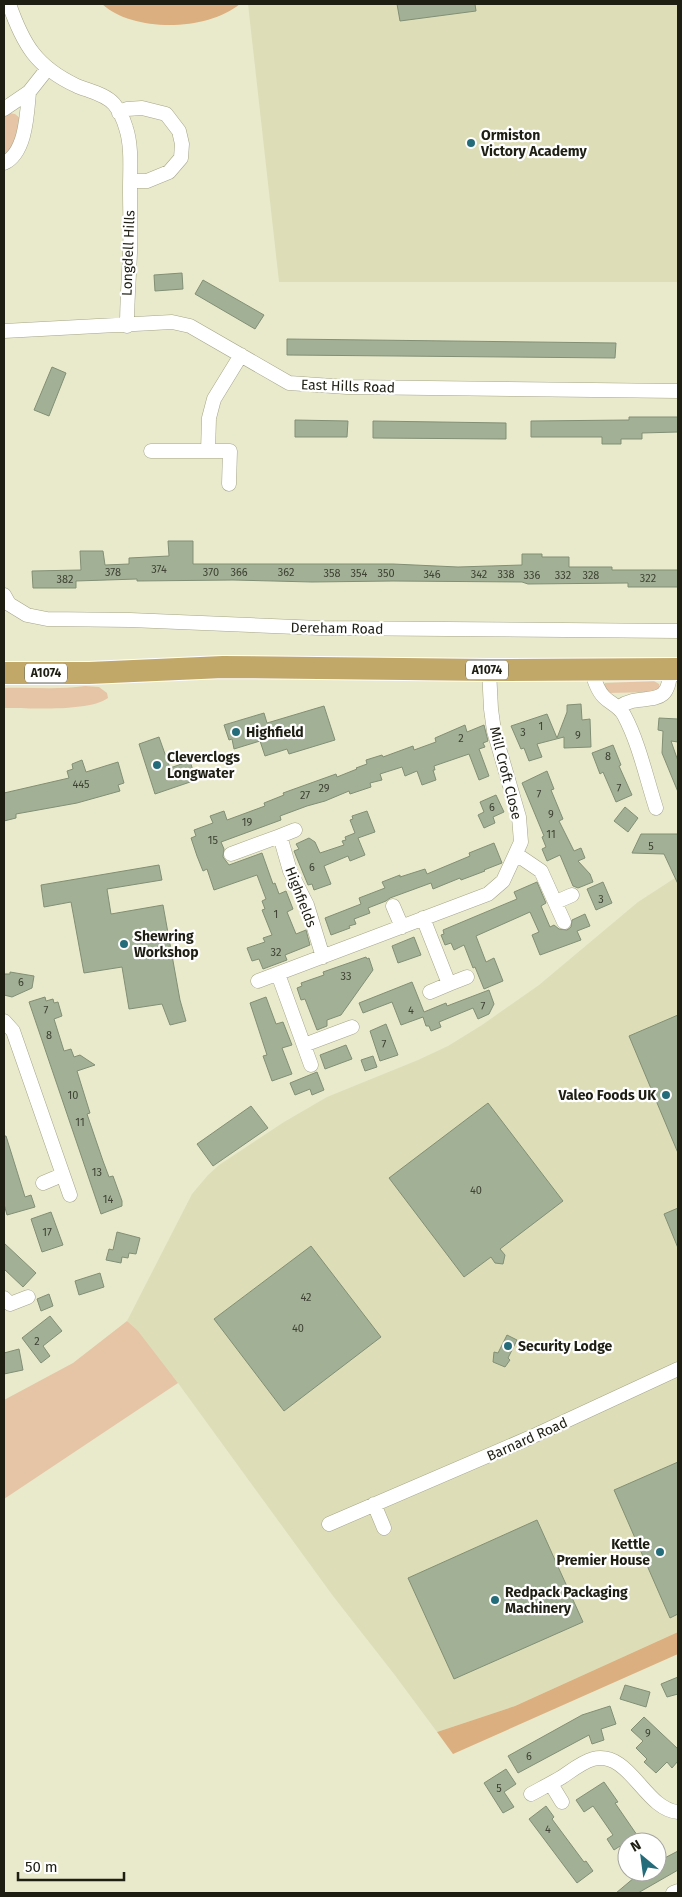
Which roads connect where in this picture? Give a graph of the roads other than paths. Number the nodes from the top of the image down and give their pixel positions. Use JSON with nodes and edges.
{"nodes":[{"id":1,"x":9,"y":4,"type":"edge"},
{"id":2,"x":48,"y":68,"type":"junction"},
{"id":3,"x":29,"y":92,"type":"junction"},
{"id":4,"x":4,"y":109,"type":"edge"},
{"id":5,"x":119,"y":113,"type":"junction"},
{"id":6,"x":4,"y":163,"type":"edge"},
{"id":7,"x":130,"y":181,"type":"junction"},
{"id":8,"x":127,"y":326,"type":"junction"},
{"id":9,"x":4,"y":331,"type":"edge"},
{"id":10,"x":241,"y":355,"type":"junction"},
{"id":11,"x":678,"y":391,"type":"edge"},
{"id":12,"x":208,"y":450,"type":"junction"},
{"id":13,"x":151,"y":451,"type":"dead end"},
{"id":14,"x":229,"y":484,"type":"dead end"},
{"id":15,"x":4,"y":595,"type":"edge"},
{"id":16,"x":678,"y":631,"type":"edge"},
{"id":17,"x":591,"y":669,"type":"junction"},
{"id":18,"x":674,"y":669,"type":"edge"},
{"id":19,"x":489,"y":670,"type":"junction"},
{"id":20,"x":4,"y":673,"type":"edge"},
{"id":21,"x":618,"y":707,"type":"junction"},
{"id":22,"x":656,"y":808,"type":"dead end"},
{"id":23,"x":295,"y":830,"type":"dead end"},
{"id":24,"x":280,"y":836,"type":"junction"},
{"id":25,"x":231,"y":854,"type":"dead end"},
{"id":26,"x":516,"y":854,"type":"junction"},
{"id":27,"x":572,"y":895,"type":"dead end"},
{"id":28,"x":556,"y":902,"type":"junction"},
{"id":29,"x":393,"y":906,"type":"dead end"},
{"id":30,"x":423,"y":918,"type":"junction"},
{"id":31,"x":564,"y":922,"type":"dead end"},
{"id":32,"x":402,"y":927,"type":"junction"},
{"id":33,"x":324,"y":957,"type":"junction"},
{"id":34,"x":278,"y":974,"type":"junction"},
{"id":35,"x":467,"y":977,"type":"dead end"},
{"id":36,"x":258,"y":981,"type":"dead end"},
{"id":37,"x":449,"y":984,"type":"junction"},
{"id":38,"x":430,"y":992,"type":"dead end"},
{"id":39,"x":4,"y":1021,"type":"edge"},
{"id":40,"x":352,"y":1027,"type":"dead end"},
{"id":41,"x":304,"y":1045,"type":"junction"},
{"id":42,"x":311,"y":1065,"type":"dead end"},
{"id":43,"x":62,"y":1175,"type":"junction"},
{"id":44,"x":42,"y":1183,"type":"dead end"},
{"id":45,"x":70,"y":1195,"type":"dead end"},
{"id":46,"x":28,"y":1297,"type":"dead end"},
{"id":47,"x":4,"y":1298,"type":"edge"},
{"id":48,"x":678,"y":1370,"type":"edge"},
{"id":49,"x":374,"y":1504,"type":"junction"},
{"id":50,"x":329,"y":1524,"type":"dead end"},
{"id":51,"x":384,"y":1528,"type":"dead end"},
{"id":52,"x":551,"y":1784,"type":"junction"},
{"id":53,"x":531,"y":1794,"type":"dead end"},
{"id":54,"x":562,"y":1802,"type":"dead end"},
{"id":55,"x":678,"y":1812,"type":"edge"},
{"id":56,"x":678,"y":1891,"type":"edge"},
{"id":57,"x":672,"y":1893,"type":"edge"}],
"edges":[{"from":1,"to":2,"type":"street","name":"Longdell Hills"},
{"from":2,"to":3,"type":"street"},
{"from":2,"to":5,"type":"street","name":"Longdell Hills"},
{"from":3,"to":4,"type":"street"},
{"from":3,"to":6,"type":"street"},
{"from":5,"to":7,"type":"street","name":"Longdell Hills"},
{"from":5,"to":7,"type":"street"},
{"from":7,"to":8,"type":"street","name":"Longdell Hills"},
{"from":8,"to":9,"type":"street","name":"East Hills Road"},
{"from":8,"to":10,"type":"street","name":"East Hills Road"},
{"from":10,"to":11,"type":"street","name":"East Hills Road"},
{"from":10,"to":12,"type":"street"},
{"from":12,"to":13,"type":"street"},
{"from":12,"to":14,"type":"street"},
{"from":15,"to":16,"type":"street","name":"Dereham Road"},
{"from":17,"to":18,"type":"highway","number":"A1074"},
{"from":17,"to":19,"type":"highway","number":"A1074"},
{"from":17,"to":21,"type":"street"},
{"from":18,"to":21,"type":"street"},
{"from":19,"to":20,"type":"highway","number":"A1074"},
{"from":19,"to":26,"type":"street","name":"Mill Croft Close"},
{"from":21,"to":22,"type":"street"},
{"from":23,"to":24,"type":"street"},
{"from":24,"to":25,"type":"street"},
{"from":24,"to":33,"type":"street","name":"Highfields"},
{"from":26,"to":28,"type":"street"},
{"from":26,"to":30,"type":"street","name":"Mill Croft Close"},
{"from":27,"to":28,"type":"street"},
{"from":28,"to":31,"type":"street"},
{"from":29,"to":32,"type":"street"},
{"from":30,"to":32,"type":"street","name":"Mill Croft Close"},
{"from":30,"to":37,"type":"street"},
{"from":32,"to":33,"type":"street","name":"Mill Croft Close"},
{"from":33,"to":34,"type":"street","name":"Mill Croft Close"},
{"from":34,"to":36,"type":"street","name":"Mill Croft Close"},
{"from":34,"to":41,"type":"street"},
{"from":35,"to":37,"type":"street"},
{"from":37,"to":38,"type":"street"},
{"from":39,"to":43,"type":"street"},
{"from":40,"to":41,"type":"street"},
{"from":41,"to":42,"type":"street"},
{"from":43,"to":44,"type":"street"},
{"from":43,"to":45,"type":"street"},
{"from":46,"to":47,"type":"street"},
{"from":48,"to":49,"type":"street","name":"Barnard Road"},
{"from":49,"to":50,"type":"street","name":"Barnard Road"},
{"from":49,"to":51,"type":"street"},
{"from":52,"to":53,"type":"street"},
{"from":52,"to":54,"type":"street"},
{"from":52,"to":55,"type":"street"},
{"from":56,"to":57,"type":"street"}]}
